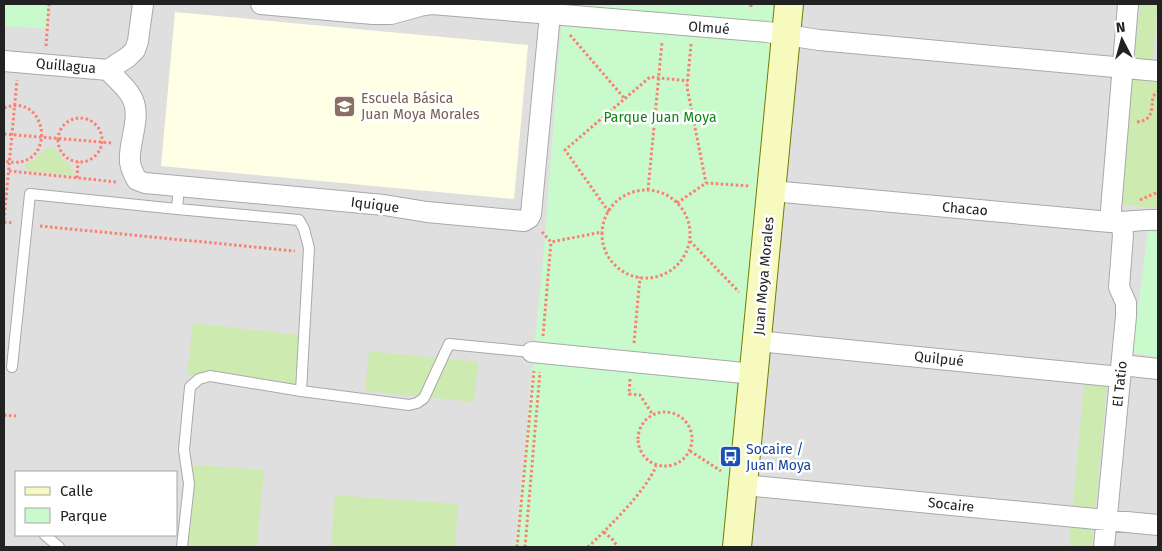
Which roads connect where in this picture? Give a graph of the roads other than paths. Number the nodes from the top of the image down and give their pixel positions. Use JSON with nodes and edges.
{"nodes":[{"id":1,"x":143,"y":4,"type":"edge"},
{"id":2,"x":261,"y":4,"type":"edge"},
{"id":3,"x":789,"y":4,"type":"edge"},
{"id":4,"x":1128,"y":4,"type":"edge"},
{"id":5,"x":406,"y":7,"type":"edge"},
{"id":6,"x":550,"y":14,"type":"junction"},
{"id":7,"x":786,"y":35,"type":"junction"},
{"id":8,"x":11,"y":62,"type":"edge"},
{"id":9,"x":1122,"y":68,"type":"junction"},
{"id":10,"x":108,"y":70,"type":"junction"},
{"id":11,"x":1158,"y":71,"type":"edge"},
{"id":12,"x":179,"y":186,"type":"junction"},
{"id":13,"x":762,"y":189,"type":"junction"},
{"id":14,"x":177,"y":209,"type":"junction"},
{"id":15,"x":1158,"y":220,"type":"edge"},
{"id":16,"x":1116,"y":222,"type":"junction"},
{"id":17,"x":758,"y":341,"type":"junction"},
{"id":18,"x":536,"y":359,"type":"joint"},
{"id":19,"x":12,"y":367,"type":"dead end"},
{"id":20,"x":1158,"y":369,"type":"edge"},
{"id":21,"x":1121,"y":371,"type":"junction"},
{"id":22,"x":754,"y":374,"type":"junction"},
{"id":23,"x":301,"y":391,"type":"junction"},
{"id":24,"x":734,"y":479,"type":"junction"},
{"id":25,"x":1106,"y":520,"type":"junction"},
{"id":26,"x":1158,"y":525,"type":"edge"},
{"id":27,"x":46,"y":536,"type":"edge"},
{"id":28,"x":59,"y":547,"type":"edge"},
{"id":29,"x":182,"y":547,"type":"edge"},
{"id":30,"x":737,"y":547,"type":"edge"},
{"id":31,"x":1104,"y":547,"type":"edge"}],
"edges":[{"from":1,"to":10,"type":"street","name":"Quillagua"},
{"from":2,"to":5,"type":"street","name":"Olmué"},
{"from":3,"to":7,"type":"street","name":"Juan Moya Morales"},
{"from":4,"to":9,"type":"street","name":"El Tatio"},
{"from":5,"to":6,"type":"street","name":"Olmué"},
{"from":6,"to":7,"type":"street","name":"Olmué"},
{"from":6,"to":12,"type":"street","name":"Iquique"},
{"from":7,"to":9,"type":"street","name":"Olmué"},
{"from":7,"to":13,"type":"street","name":"Juan Moya Morales"},
{"from":8,"to":10,"type":"street","name":"Quillagua"},
{"from":9,"to":11,"type":"street","name":"Olmué"},
{"from":9,"to":16,"type":"street","name":"El Tatio"},
{"from":10,"to":12,"type":"street","name":"Iquique"},
{"from":12,"to":14,"type":"lane"},
{"from":13,"to":16,"type":"street","name":"Chacao"},
{"from":13,"to":17,"type":"street","name":"Juan Moya Morales"},
{"from":14,"to":19,"type":"lane"},
{"from":14,"to":23,"type":"lane"},
{"from":15,"to":16,"type":"street","name":"Chacao"},
{"from":16,"to":21,"type":"street","name":"El Tatio"},
{"from":17,"to":21,"type":"street","name":"Quilpué"},
{"from":17,"to":22,"type":"street","name":"Juan Moya Morales"},
{"from":18,"to":22,"type":"street"},
{"from":18,"to":23,"type":"lane"},
{"from":20,"to":21,"type":"street","name":"Quilpué"},
{"from":21,"to":25,"type":"street","name":"El Tatio"},
{"from":22,"to":24,"type":"street","name":"Juan Moya Morales"},
{"from":23,"to":29,"type":"lane"},
{"from":24,"to":25,"type":"street","name":"Socaire"},
{"from":24,"to":30,"type":"street","name":"Juan Moya Morales"},
{"from":25,"to":26,"type":"street","name":"Socaire"},
{"from":25,"to":31,"type":"street","name":"El Tatio"},
{"from":27,"to":28,"type":"lane"}]}
